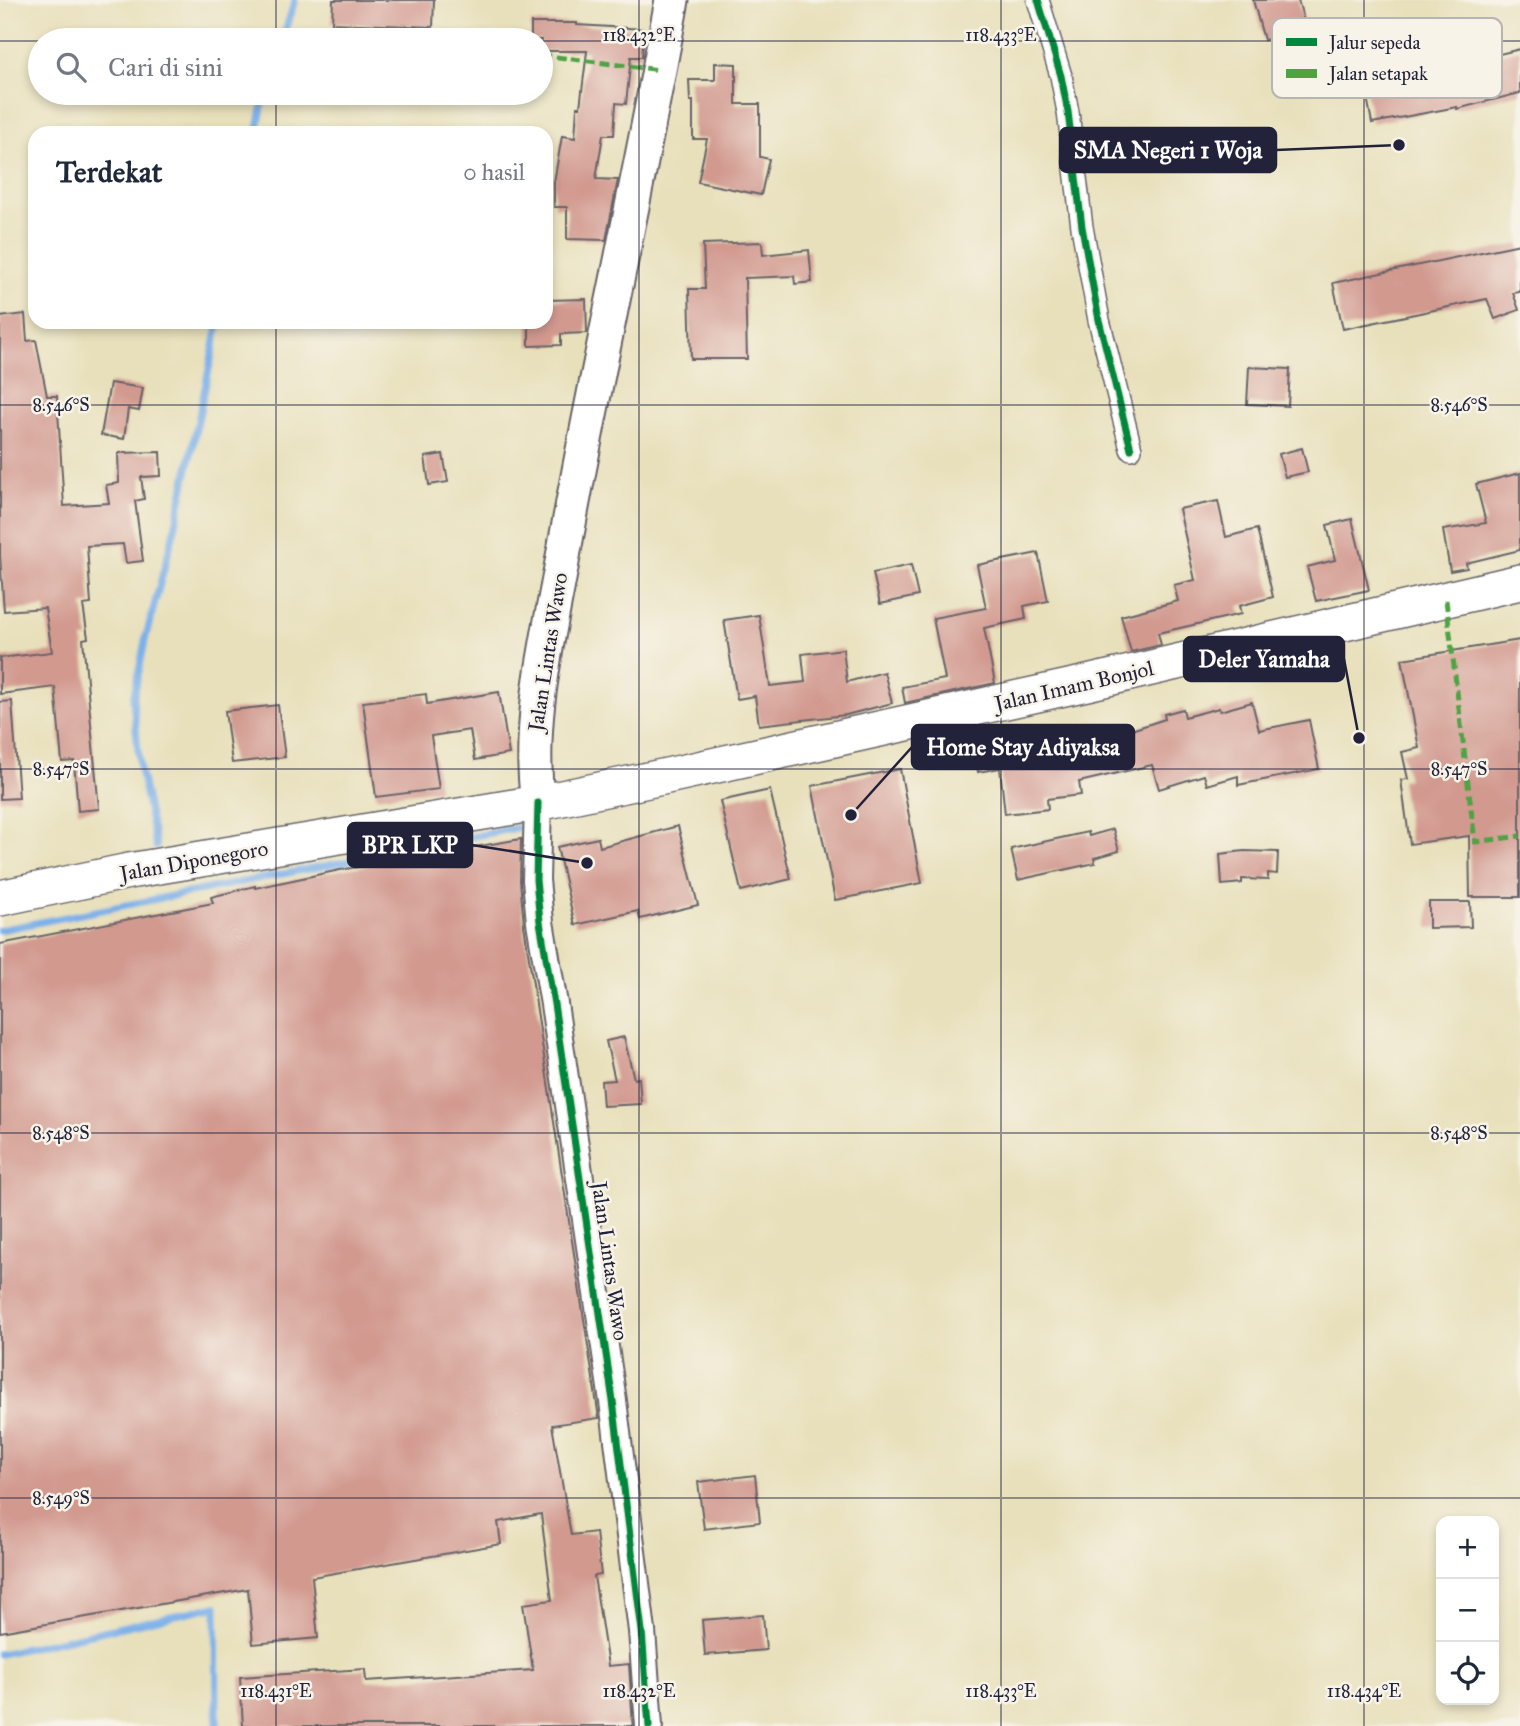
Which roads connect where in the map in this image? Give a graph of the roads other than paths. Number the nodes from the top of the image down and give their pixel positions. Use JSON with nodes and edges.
{"nodes":[{"id":1,"x":672,"y":0,"type":"edge"},
{"id":2,"x":1038,"y":0,"type":"edge"},
{"id":3,"x":1131,"y":449,"type":"dead end"},
{"id":4,"x":1520,"y":582,"type":"edge"},
{"id":5,"x":538,"y":803,"type":"junction"},
{"id":6,"x":0,"y":898,"type":"edge"},
{"id":7,"x":649,"y":1726,"type":"edge"}],
"edges":[{"from":1,"to":5,"type":"main road","name":"Jalan Lintas Wawo"},
{"from":2,"to":3,"type":"street"},
{"from":4,"to":5,"type":"highway","name":"Jalan Imam Bonjol"},
{"from":5,"to":6,"type":"highway","name":"Jalan Diponegoro"},
{"from":5,"to":7,"type":"street","name":"Jalan Lintas Wawo"}]}
